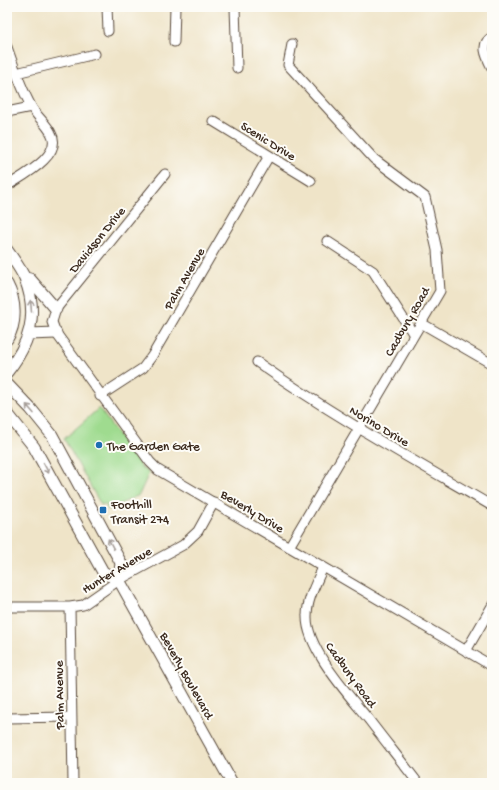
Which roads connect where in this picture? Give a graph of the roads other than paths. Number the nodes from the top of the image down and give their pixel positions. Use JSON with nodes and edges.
{"nodes":[{"id":1,"x":107,"y":7,"type":"edge"},
{"id":2,"x":175,"y":7,"type":"edge"},
{"id":3,"x":235,"y":7,"type":"edge"},
{"id":4,"x":108,"y":31,"type":"dead end"},
{"id":5,"x":492,"y":37,"type":"edge"},
{"id":6,"x":174,"y":42,"type":"dead end"},
{"id":7,"x":292,"y":44,"type":"dead end"},
{"id":8,"x":7,"y":47,"type":"edge"},
{"id":9,"x":95,"y":54,"type":"dead end"},
{"id":10,"x":237,"y":68,"type":"dead end"},
{"id":11,"x":492,"y":68,"type":"edge"},
{"id":12,"x":16,"y":73,"type":"junction"},
{"id":13,"x":31,"y":107,"type":"junction"},
{"id":14,"x":7,"y":112,"type":"edge"},
{"id":15,"x":214,"y":121,"type":"dead end"},
{"id":16,"x":269,"y":156,"type":"junction"},
{"id":17,"x":165,"y":174,"type":"dead end"},
{"id":18,"x":311,"y":181,"type":"dead end"},
{"id":19,"x":7,"y":186,"type":"edge"},
{"id":20,"x":327,"y":241,"type":"dead end"},
{"id":21,"x":7,"y":250,"type":"edge"},
{"id":22,"x":25,"y":278,"type":"junction"},
{"id":23,"x":7,"y":284,"type":"edge"},
{"id":24,"x":56,"y":309,"type":"junction"},
{"id":25,"x":52,"y":322,"type":"joint"},
{"id":26,"x":421,"y":323,"type":"junction"},
{"id":27,"x":56,"y":333,"type":"junction"},
{"id":28,"x":29,"y":334,"type":"junction"},
{"id":29,"x":414,"y":335,"type":"junction"},
{"id":30,"x":7,"y":339,"type":"edge"},
{"id":31,"x":257,"y":362,"type":"dead end"},
{"id":32,"x":492,"y":364,"type":"edge"},
{"id":33,"x":7,"y":372,"type":"edge"},
{"id":34,"x":7,"y":384,"type":"edge"},
{"id":35,"x":100,"y":396,"type":"junction"},
{"id":36,"x":7,"y":413,"type":"edge"},
{"id":37,"x":359,"y":429,"type":"junction"},
{"id":38,"x":214,"y":502,"type":"junction"},
{"id":39,"x":492,"y":506,"type":"edge"},
{"id":40,"x":289,"y":546,"type":"junction"},
{"id":41,"x":323,"y":567,"type":"junction"},
{"id":42,"x":119,"y":580,"type":"junction"},
{"id":43,"x":492,"y":606,"type":"edge"},
{"id":44,"x":7,"y":608,"type":"edge"},
{"id":45,"x":70,"y":608,"type":"junction"},
{"id":46,"x":466,"y":651,"type":"junction"},
{"id":47,"x":492,"y":666,"type":"edge"},
{"id":48,"x":71,"y":717,"type":"junction"},
{"id":49,"x":7,"y":718,"type":"edge"},
{"id":50,"x":73,"y":783,"type":"edge"},
{"id":51,"x":232,"y":783,"type":"edge"},
{"id":52,"x":418,"y":783,"type":"edge"}],
"edges":[{"from":1,"to":4,"type":"street"},
{"from":2,"to":6,"type":"street"},
{"from":3,"to":10,"type":"street"},
{"from":5,"to":11,"type":"street"},
{"from":7,"to":26,"type":"street","name":"Cadbury Road"},
{"from":8,"to":12,"type":"street"},
{"from":9,"to":12,"type":"street"},
{"from":12,"to":13,"type":"street"},
{"from":13,"to":14,"type":"street"},
{"from":13,"to":19,"type":"street"},
{"from":15,"to":16,"type":"street","name":"Scenic Drive"},
{"from":16,"to":18,"type":"street","name":"Scenic Drive"},
{"from":16,"to":35,"type":"street","name":"Palm Avenue"},
{"from":17,"to":24,"type":"street","name":"Davidson Drive"},
{"from":20,"to":29,"type":"street"},
{"from":21,"to":22,"type":"main road"},
{"from":22,"to":24,"type":"main road"},
{"from":28,"to":22,"type":"main road","one_way":true},
{"from":23,"to":30,"type":"main road"},
{"from":24,"to":25,"type":"street","name":"Davidson Drive"},
{"from":25,"to":27,"type":"street","name":"Beverly Drive"},
{"from":26,"to":29,"type":"street","name":"Cadbury Road"},
{"from":26,"to":32,"type":"street"},
{"from":27,"to":28,"type":"main road"},
{"from":27,"to":35,"type":"street","name":"Beverly Drive"},
{"from":28,"to":33,"type":"main road"},
{"from":29,"to":37,"type":"street","name":"Cadbury Road"},
{"from":31,"to":37,"type":"street","name":"Norino Drive"},
{"from":42,"to":34,"type":"main road","one_way":true},
{"from":35,"to":38,"type":"street","name":"Beverly Drive"},
{"from":36,"to":42,"type":"main road","one_way":true},
{"from":37,"to":39,"type":"street","name":"Norino Drive"},
{"from":37,"to":40,"type":"street","name":"Cadbury Road"},
{"from":38,"to":40,"type":"street","name":"Beverly Drive"},
{"from":38,"to":42,"type":"street","name":"Hunter Avenue"},
{"from":40,"to":41,"type":"street","name":"Beverly Drive"},
{"from":41,"to":46,"type":"street","name":"Beverly Drive"},
{"from":41,"to":52,"type":"street","name":"Cadbury Road"},
{"from":42,"to":45,"type":"street","name":"Hunter Avenue"},
{"from":42,"to":51,"type":"main road","name":"Beverly Boulevard"},
{"from":43,"to":46,"type":"street"},
{"from":44,"to":45,"type":"street","name":"Hunter Avenue"},
{"from":45,"to":48,"type":"street","name":"Palm Avenue"},
{"from":46,"to":47,"type":"street","name":"Beverly Drive"},
{"from":48,"to":49,"type":"street"},
{"from":48,"to":50,"type":"street","name":"Palm Avenue"}]}
